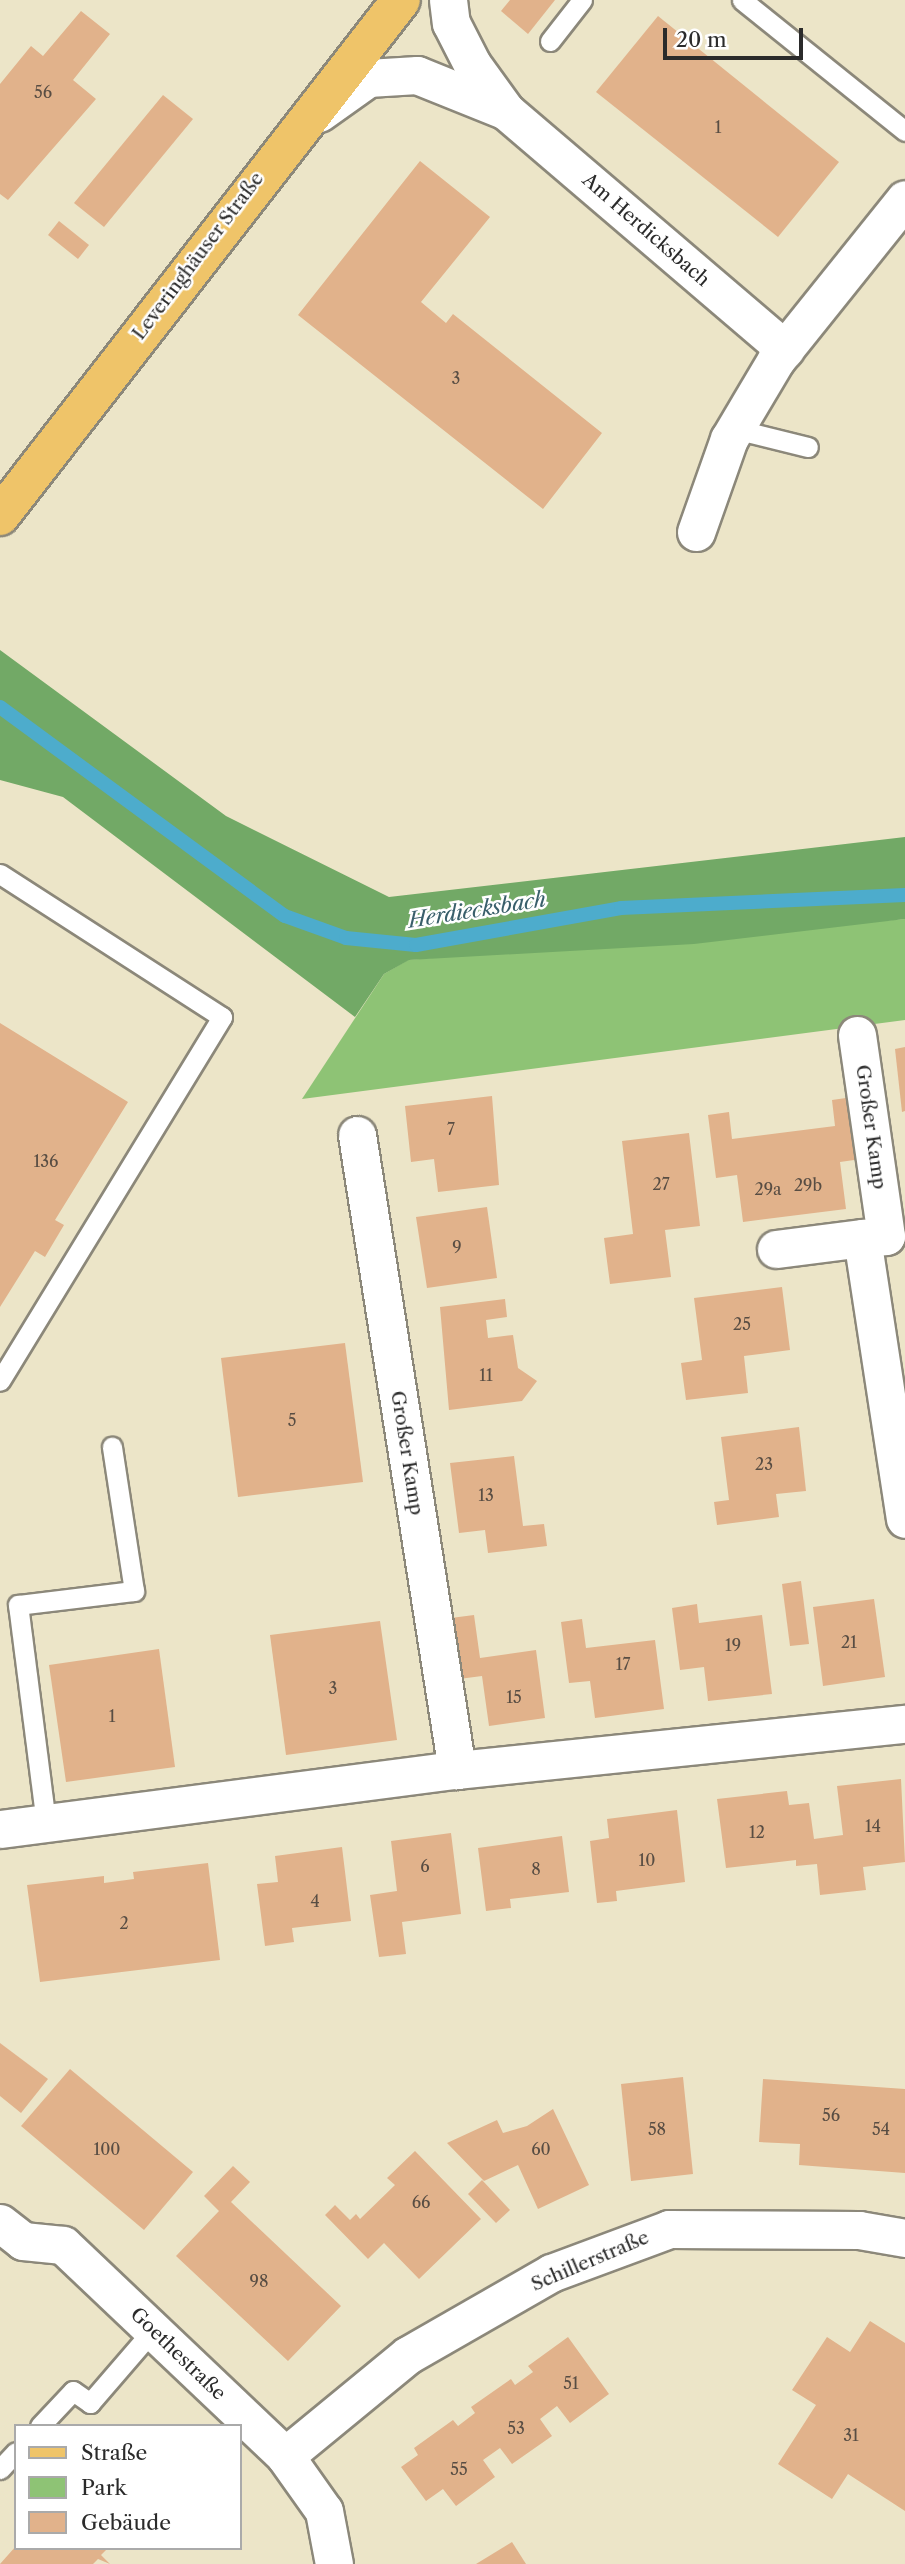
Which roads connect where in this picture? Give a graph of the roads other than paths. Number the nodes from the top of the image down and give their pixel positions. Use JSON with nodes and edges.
{"nodes":[{"id":1,"x":401,"y":0,"type":"edge"},
{"id":2,"x":448,"y":0,"type":"edge"},
{"id":3,"x":582,"y":0,"type":"edge"},
{"id":4,"x":742,"y":0,"type":"edge"},
{"id":5,"x":550,"y":41,"type":"dead end"},
{"id":6,"x":506,"y":111,"type":"junction"},
{"id":7,"x":298,"y":128,"type":"junction"},
{"id":8,"x":905,"y":131,"type":"edge"},
{"id":9,"x":905,"y":199,"type":"edge"},
{"id":10,"x":785,"y":349,"type":"junction"},
{"id":11,"x":735,"y":429,"type":"junction"},
{"id":12,"x":808,"y":447,"type":"dead end"},
{"id":13,"x":0,"y":516,"type":"edge"},
{"id":14,"x":696,"y":532,"type":"dead end"},
{"id":15,"x":0,"y":874,"type":"edge"},
{"id":16,"x":857,"y":1035,"type":"dead end"},
{"id":17,"x":357,"y":1135,"type":"dead end"},
{"id":18,"x":862,"y":1238,"type":"junction"},
{"id":19,"x":776,"y":1250,"type":"dead end"},
{"id":20,"x":0,"y":1381,"type":"edge"},
{"id":21,"x":112,"y":1447,"type":"dead end"},
{"id":22,"x":905,"y":1519,"type":"edge"},
{"id":23,"x":905,"y":1724,"type":"edge"},
{"id":24,"x":457,"y":1770,"type":"junction"},
{"id":25,"x":46,"y":1823,"type":"junction"},
{"id":26,"x":0,"y":1829,"type":"edge"},
{"id":27,"x":0,"y":2223,"type":"edge"},
{"id":28,"x":905,"y":2238,"type":"edge"},
{"id":29,"x":153,"y":2330,"type":"junction"},
{"id":30,"x":42,"y":2424,"type":"edge"},
{"id":31,"x":14,"y":2454,"type":"edge"},
{"id":32,"x":285,"y":2456,"type":"junction"},
{"id":33,"x":0,"y":2469,"type":"edge"},
{"id":34,"x":330,"y":2563,"type":"edge"}],
"edges":[{"from":1,"to":7,"type":"main road","name":"Leveringhäuser Straße"},
{"from":2,"to":6,"type":"street","name":"Am Herdicksbach"},
{"from":3,"to":5,"type":"lane"},
{"from":4,"to":8,"type":"lane"},
{"from":6,"to":7,"type":"street","name":"Am Herdicksbach"},
{"from":6,"to":10,"type":"street","name":"Am Herdicksbach"},
{"from":7,"to":13,"type":"main road","name":"Leveringhäuser Straße"},
{"from":9,"to":10,"type":"street"},
{"from":10,"to":11,"type":"street"},
{"from":11,"to":12,"type":"lane"},
{"from":11,"to":14,"type":"street"},
{"from":15,"to":20,"type":"lane"},
{"from":16,"to":18,"type":"street","name":"Großer Kamp"},
{"from":17,"to":24,"type":"street","name":"Großer Kamp"},
{"from":18,"to":19,"type":"street","name":"Großer Kamp"},
{"from":18,"to":22,"type":"street"},
{"from":21,"to":25,"type":"lane"},
{"from":23,"to":24,"type":"street"},
{"from":24,"to":25,"type":"street"},
{"from":25,"to":26,"type":"street"},
{"from":27,"to":29,"type":"street","name":"Goethestraße"},
{"from":28,"to":32,"type":"street","name":"Schillerstraße"},
{"from":29,"to":30,"type":"lane"},
{"from":29,"to":32,"type":"street","name":"Goethestraße"},
{"from":31,"to":33,"type":"lane"},
{"from":32,"to":34,"type":"street","name":"Goethestraße"}]}
